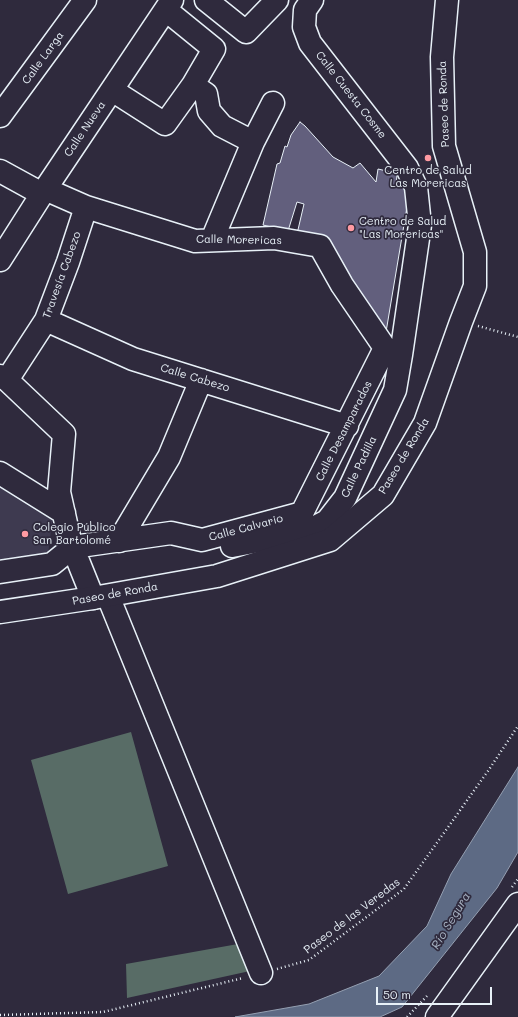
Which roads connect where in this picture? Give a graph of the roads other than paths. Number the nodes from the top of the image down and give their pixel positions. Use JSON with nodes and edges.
{"nodes":[{"id":1,"x":85,"y":0,"type":"edge"},
{"id":2,"x":206,"y":0,"type":"edge"},
{"id":3,"x":277,"y":0,"type":"edge"},
{"id":4,"x":312,"y":0,"type":"edge"},
{"id":5,"x":447,"y":0,"type":"edge"},
{"id":6,"x":169,"y":5,"type":"edge"},
{"id":7,"x":193,"y":85,"type":"junction"},
{"id":8,"x":112,"y":90,"type":"junction"},
{"id":9,"x":273,"y":103,"type":"dead end"},
{"id":10,"x":0,"y":116,"type":"edge"},
{"id":11,"x":253,"y":142,"type":"junction"},
{"id":12,"x":0,"y":170,"type":"edge"},
{"id":13,"x":416,"y":187,"type":"joint"},
{"id":14,"x":43,"y":192,"type":"junction"},
{"id":15,"x":86,"y":207,"type":"junction"},
{"id":16,"x":212,"y":240,"type":"junction"},
{"id":17,"x":0,"y":260,"type":"edge"},
{"id":18,"x":46,"y":320,"type":"junction"},
{"id":19,"x":393,"y":351,"type":"junction"},
{"id":20,"x":4,"y":378,"type":"edge"},
{"id":21,"x":201,"y":380,"type":"junction"},
{"id":22,"x":347,"y":426,"type":"junction"},
{"id":23,"x":0,"y":473,"type":"edge"},
{"id":24,"x":64,"y":512,"type":"junction"},
{"id":25,"x":302,"y":513,"type":"joint"},
{"id":26,"x":202,"y":540,"type":"junction"},
{"id":27,"x":120,"y":541,"type":"junction"},
{"id":28,"x":73,"y":547,"type":"junction"},
{"id":29,"x":0,"y":572,"type":"edge"},
{"id":30,"x":100,"y":597,"type":"junction"},
{"id":31,"x":0,"y":612,"type":"edge"},
{"id":32,"x":518,"y":904,"type":"edge"},
{"id":33,"x":261,"y":973,"type":"road end"},
{"id":34,"x":437,"y":1017,"type":"edge"}],
"edges":[{"from":1,"to":10,"type":"street","name":"Calle Larga"},
{"from":2,"to":3,"type":"street"},
{"from":4,"to":13,"type":"street","name":"Calle Cuesta Cosme"},
{"from":5,"to":30,"type":"street","name":"Paseo de Ronda"},
{"from":6,"to":7,"type":"street"},
{"from":6,"to":8,"type":"street","name":"Calle Nueva"},
{"from":7,"to":8,"type":"street"},
{"from":7,"to":11,"type":"street"},
{"from":8,"to":14,"type":"street","name":"Calle Nueva"},
{"from":9,"to":11,"type":"street"},
{"from":11,"to":16,"type":"street"},
{"from":12,"to":14,"type":"street","name":"Calle Morericas"},
{"from":13,"to":19,"type":"street","name":"Calle Padilla"},
{"from":14,"to":15,"type":"street","name":"Calle Morericas"},
{"from":14,"to":17,"type":"street","name":"Calle Nueva"},
{"from":15,"to":16,"type":"street","name":"Calle Morericas"},
{"from":15,"to":18,"type":"street","name":"Travesía Cabezo"},
{"from":16,"to":19,"type":"street","name":"Calle Morericas"},
{"from":18,"to":20,"type":"street","name":"Travesía Cabezo"},
{"from":18,"to":21,"type":"street","name":"Calle Cabezo"},
{"from":19,"to":22,"type":"street","name":"Calle Desamparados"},
{"from":19,"to":26,"type":"street","name":"Calle Padilla"},
{"from":20,"to":24,"type":"street"},
{"from":21,"to":22,"type":"street","name":"Calle Cabezo"},
{"from":21,"to":27,"type":"street"},
{"from":22,"to":25,"type":"street","name":"Calle Desamparados"},
{"from":23,"to":24,"type":"street"},
{"from":24,"to":28,"type":"street"},
{"from":25,"to":26,"type":"street","name":"Calle Calvario"},
{"from":26,"to":27,"type":"street","name":"Calle Calvario"},
{"from":27,"to":28,"type":"street","name":"Calle Calvario"},
{"from":28,"to":29,"type":"street"},
{"from":28,"to":30,"type":"street"},
{"from":30,"to":31,"type":"street","name":"Paseo de Ronda"},
{"from":30,"to":33,"type":"street"},
{"from":32,"to":34,"type":"street"}]}
